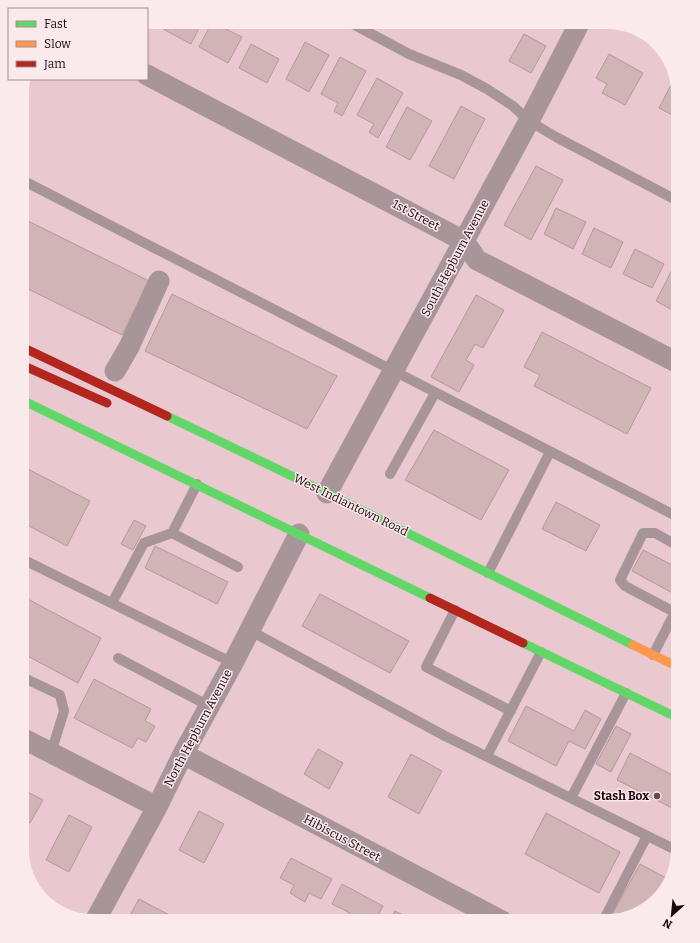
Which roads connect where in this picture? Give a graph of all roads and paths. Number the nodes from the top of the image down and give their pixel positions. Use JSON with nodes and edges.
{"nodes":[{"id":1,"x":362,"y":29,"type":"edge"},
{"id":2,"x":576,"y":29,"type":"edge"},
{"id":3,"x":148,"y":76,"type":"edge"},
{"id":4,"x":529,"y":121,"type":"junction"},
{"id":5,"x":29,"y":184,"type":"edge"},
{"id":6,"x":671,"y":198,"type":"edge"},
{"id":7,"x":464,"y":241,"type":"junction"},
{"id":8,"x":159,"y":281,"type":"dead end"},
{"id":9,"x":29,"y":350,"type":"edge"},
{"id":10,"x":671,"y":359,"type":"edge"},
{"id":11,"x":29,"y":367,"type":"edge"},
{"id":12,"x":115,"y":371,"type":"dead end"},
{"id":13,"x":394,"y":372,"type":"junction"},
{"id":14,"x":435,"y":393,"type":"junction"},
{"id":15,"x":29,"y":404,"type":"edge"},
{"id":16,"x":114,"y":406,"type":"dead end"},
{"id":17,"x":170,"y":428,"type":"dead end"},
{"id":18,"x":205,"y":434,"type":"junction"},
{"id":19,"x":550,"y":452,"type":"junction"},
{"id":20,"x":390,"y":474,"type":"dead end"},
{"id":21,"x":196,"y":484,"type":"junction"},
{"id":22,"x":327,"y":493,"type":"junction"},
{"id":23,"x":671,"y":513,"type":"edge"},
{"id":24,"x":172,"y":533,"type":"junction"},
{"id":25,"x":299,"y":534,"type":"junction"},
{"id":26,"x":671,"y":542,"type":"edge"},
{"id":27,"x":29,"y":562,"type":"edge"},
{"id":28,"x":238,"y":567,"type":"dead end"},
{"id":29,"x":488,"y":573,"type":"junction"},
{"id":30,"x":112,"y":603,"type":"junction"},
{"id":31,"x":455,"y":610,"type":"junction"},
{"id":32,"x":671,"y":610,"type":"edge"},
{"id":33,"x":671,"y":624,"type":"edge"},
{"id":34,"x":250,"y":630,"type":"junction"},
{"id":35,"x":542,"y":652,"type":"junction"},
{"id":36,"x":653,"y":655,"type":"junction"},
{"id":37,"x":118,"y":658,"type":"dead end"},
{"id":38,"x":233,"y":663,"type":"junction"},
{"id":39,"x":671,"y":664,"type":"edge"},
{"id":40,"x":29,"y":680,"type":"edge"},
{"id":41,"x":626,"y":693,"type":"junction"},
{"id":42,"x":209,"y":706,"type":"junction"},
{"id":43,"x":511,"y":711,"type":"junction"},
{"id":44,"x":671,"y":715,"type":"edge"},
{"id":45,"x":29,"y":742,"type":"edge"},
{"id":46,"x":51,"y":753,"type":"junction"},
{"id":47,"x":182,"y":754,"type":"junction"},
{"id":48,"x":487,"y":756,"type":"junction"},
{"id":49,"x":571,"y":798,"type":"junction"},
{"id":50,"x":157,"y":807,"type":"junction"},
{"id":51,"x":647,"y":836,"type":"junction"},
{"id":52,"x":671,"y":848,"type":"edge"},
{"id":53,"x":99,"y":914,"type":"edge"},
{"id":54,"x":489,"y":914,"type":"edge"},
{"id":55,"x":607,"y":914,"type":"edge"}],
"edges":[{"from":1,"to":4,"type":"lane"},
{"from":2,"to":4,"type":"street","name":"South Hepburn Avenue"},
{"from":3,"to":7,"type":"street","name":"1st Street"},
{"from":4,"to":6,"type":"lane"},
{"from":4,"to":7,"type":"street","name":"South Hepburn Avenue"},
{"from":5,"to":13,"type":"lane"},
{"from":7,"to":10,"type":"street","name":"1st Street"},
{"from":7,"to":13,"type":"street","name":"South Hepburn Avenue"},
{"from":8,"to":12,"type":"street"},
{"from":9,"to":18,"type":"main road","name":"West Indiantown Road"},
{"from":11,"to":16,"type":"main road"},
{"from":13,"to":14,"type":"lane"},
{"from":13,"to":22,"type":"street","name":"South Hepburn Avenue"},
{"from":14,"to":19,"type":"lane"},
{"from":14,"to":20,"type":"lane"},
{"from":15,"to":21,"type":"main road"},
{"from":17,"to":18,"type":"main road"},
{"from":18,"to":22,"type":"main road","name":"West Indiantown Road"},
{"from":19,"to":23,"type":"lane"},
{"from":19,"to":29,"type":"lane"},
{"from":21,"to":24,"type":"lane"},
{"from":21,"to":25,"type":"main road"},
{"from":22,"to":29,"type":"main road","name":"West Indiantown Road"},
{"from":24,"to":28,"type":"lane"},
{"from":24,"to":30,"type":"lane"},
{"from":25,"to":31,"type":"main road"},
{"from":25,"to":34,"type":"street","name":"North Hepburn Avenue"},
{"from":26,"to":32,"type":"lane"},
{"from":27,"to":30,"type":"lane"},
{"from":29,"to":36,"type":"main road","name":"West Indiantown Road"},
{"from":30,"to":38,"type":"lane"},
{"from":31,"to":35,"type":"main road"},
{"from":31,"to":43,"type":"lane"},
{"from":33,"to":36,"type":"lane"},
{"from":34,"to":38,"type":"street","name":"North Hepburn Avenue"},
{"from":34,"to":48,"type":"lane"},
{"from":35,"to":41,"type":"main road"},
{"from":35,"to":43,"type":"lane"},
{"from":36,"to":39,"type":"main road","name":"West Indiantown Road"},
{"from":37,"to":42,"type":"lane"},
{"from":38,"to":42,"type":"street","name":"North Hepburn Avenue"},
{"from":40,"to":46,"type":"lane"},
{"from":41,"to":44,"type":"main road"},
{"from":41,"to":49,"type":"lane"},
{"from":42,"to":47,"type":"street","name":"North Hepburn Avenue"},
{"from":43,"to":48,"type":"lane"},
{"from":45,"to":46,"type":"street"},
{"from":46,"to":50,"type":"street"},
{"from":47,"to":50,"type":"street","name":"North Hepburn Avenue"},
{"from":47,"to":54,"type":"street","name":"Hibiscus Street"},
{"from":48,"to":49,"type":"lane"},
{"from":49,"to":51,"type":"lane"},
{"from":50,"to":53,"type":"street","name":"North Hepburn Avenue"},
{"from":51,"to":52,"type":"lane"},
{"from":51,"to":55,"type":"lane"}]}
